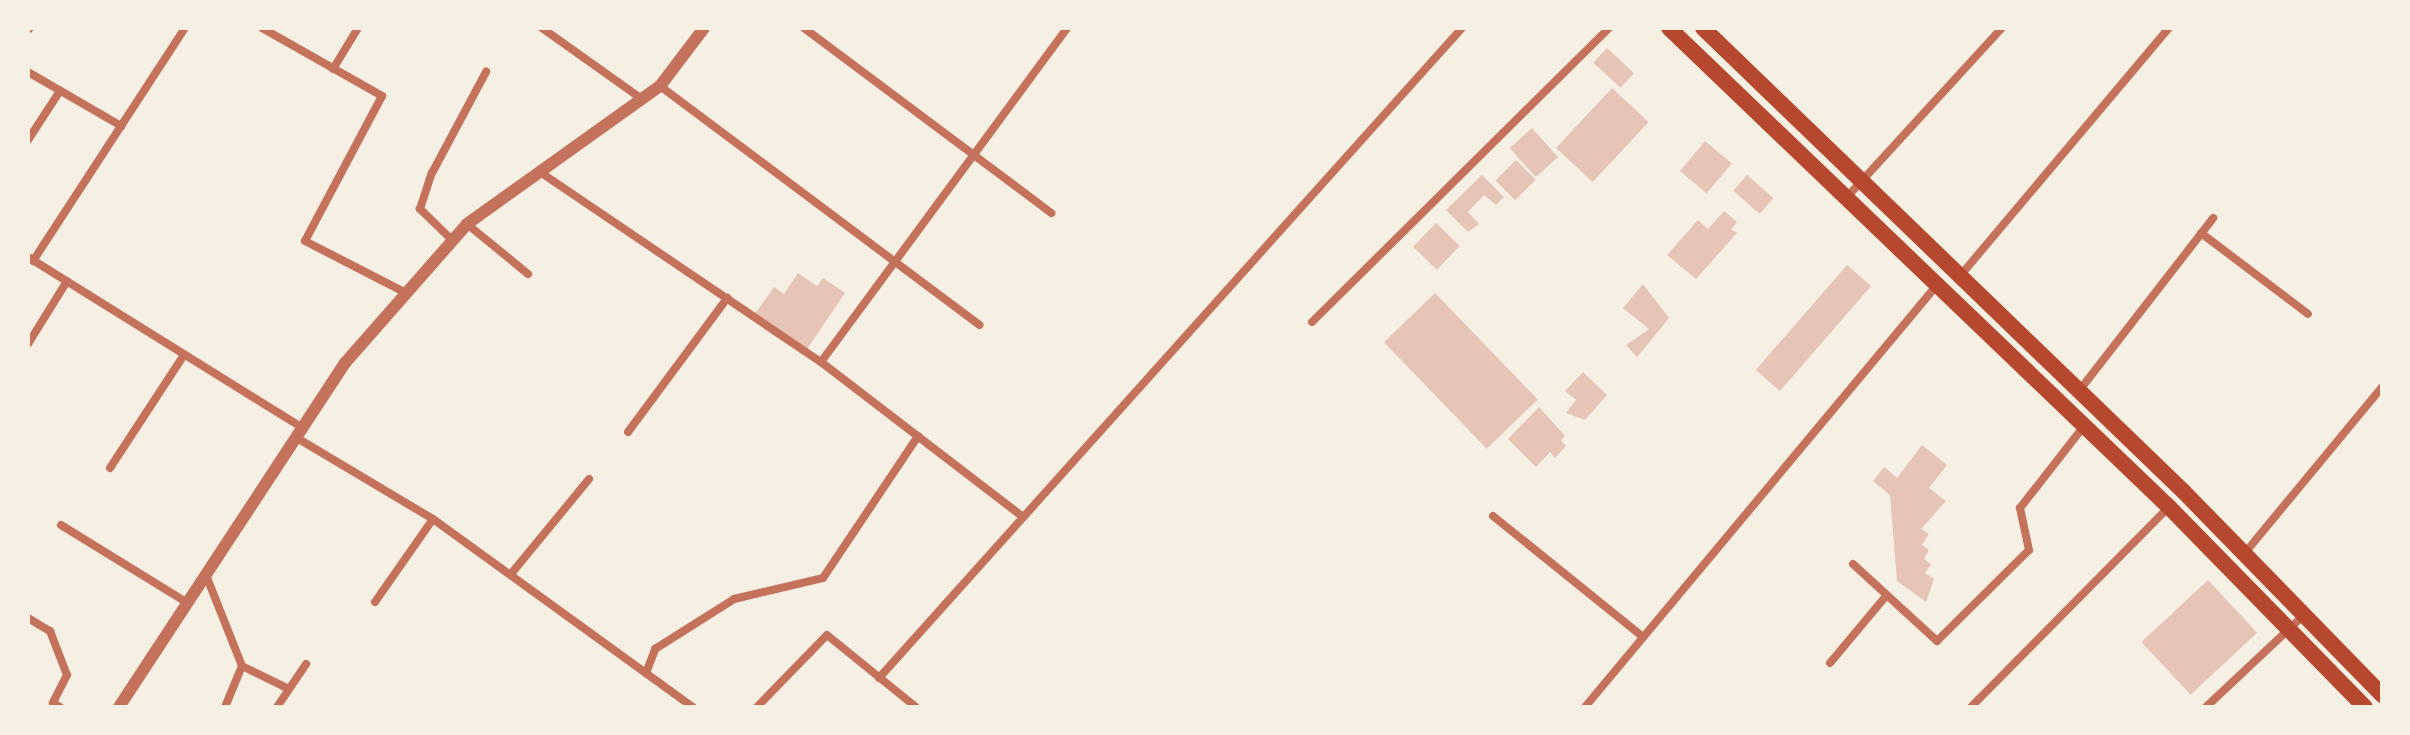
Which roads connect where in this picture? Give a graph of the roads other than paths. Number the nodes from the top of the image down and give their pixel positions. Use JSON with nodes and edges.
{"nodes":[{"id":1,"x":185,"y":28,"type":"edge"},
{"id":2,"x":262,"y":28,"type":"edge"},
{"id":3,"x":358,"y":28,"type":"edge"},
{"id":4,"x":542,"y":28,"type":"edge"},
{"id":5,"x":704,"y":28,"type":"edge"},
{"id":6,"x":804,"y":28,"type":"edge"},
{"id":7,"x":1067,"y":28,"type":"edge"},
{"id":8,"x":1462,"y":28,"type":"edge"},
{"id":9,"x":1609,"y":28,"type":"edge"},
{"id":10,"x":1669,"y":28,"type":"edge"},
{"id":11,"x":1703,"y":28,"type":"edge"},
{"id":12,"x":2002,"y":28,"type":"edge"},
{"id":13,"x":2169,"y":28,"type":"edge"},
{"id":14,"x":333,"y":69,"type":"junction"},
{"id":15,"x":28,"y":72,"type":"edge"},
{"id":16,"x":486,"y":72,"type":"dead end"},
{"id":17,"x":660,"y":86,"type":"junction"},
{"id":18,"x":60,"y":91,"type":"junction"},
{"id":19,"x":642,"y":99,"type":"junction"},
{"id":20,"x":121,"y":126,"type":"junction"},
{"id":21,"x":28,"y":140,"type":"edge"},
{"id":22,"x":978,"y":154,"type":"junction"},
{"id":23,"x":540,"y":172,"type":"junction"},
{"id":24,"x":1862,"y":181,"type":"junction"},
{"id":25,"x":1847,"y":197,"type":"junction"},
{"id":26,"x":1051,"y":213,"type":"dead end"},
{"id":27,"x":2213,"y":218,"type":"dead end"},
{"id":28,"x":467,"y":224,"type":"junction"},
{"id":29,"x":2201,"y":233,"type":"junction"},
{"id":30,"x":452,"y":240,"type":"junction"},
{"id":31,"x":31,"y":259,"type":"edge"},
{"id":32,"x":896,"y":262,"type":"junction"},
{"id":33,"x":528,"y":274,"type":"dead end"},
{"id":34,"x":1960,"y":276,"type":"junction"},
{"id":35,"x":67,"y":281,"type":"junction"},
{"id":36,"x":1937,"y":284,"type":"junction"},
{"id":37,"x":406,"y":293,"type":"junction"},
{"id":38,"x":727,"y":298,"type":"junction"},
{"id":39,"x":2308,"y":314,"type":"dead end"},
{"id":40,"x":1312,"y":322,"type":"dead end"},
{"id":41,"x":980,"y":325,"type":"dead end"},
{"id":42,"x":29,"y":339,"type":"edge"},
{"id":43,"x":184,"y":355,"type":"junction"},
{"id":44,"x":821,"y":362,"type":"junction"},
{"id":45,"x":2382,"y":387,"type":"edge"},
{"id":46,"x":2079,"y":391,"type":"junction"},
{"id":47,"x":2084,"y":426,"type":"junction"},
{"id":48,"x":628,"y":432,"type":"dead end"},
{"id":49,"x":300,"y":433,"type":"junction"},
{"id":50,"x":918,"y":436,"type":"junction"},
{"id":51,"x":110,"y":468,"type":"dead end"},
{"id":52,"x":589,"y":479,"type":"dead end"},
{"id":53,"x":2169,"y":507,"type":"junction"},
{"id":54,"x":1493,"y":516,"type":"dead end"},
{"id":55,"x":1023,"y":517,"type":"junction"},
{"id":56,"x":433,"y":519,"type":"junction"},
{"id":57,"x":61,"y":525,"type":"dead end"},
{"id":58,"x":2244,"y":554,"type":"junction"},
{"id":59,"x":1853,"y":564,"type":"dead end"},
{"id":60,"x":511,"y":574,"type":"junction"},
{"id":61,"x":206,"y":575,"type":"junction"},
{"id":62,"x":1886,"y":596,"type":"junction"},
{"id":63,"x":375,"y":602,"type":"dead end"},
{"id":64,"x":188,"y":603,"type":"junction"},
{"id":65,"x":2303,"y":616,"type":"junction"},
{"id":66,"x":28,"y":618,"type":"edge"},
{"id":67,"x":2291,"y":631,"type":"junction"},
{"id":68,"x":1643,"y":637,"type":"junction"},
{"id":69,"x":1830,"y":663,"type":"dead end"},
{"id":70,"x":306,"y":664,"type":"dead end"},
{"id":71,"x":242,"y":666,"type":"junction"},
{"id":72,"x":646,"y":673,"type":"junction"},
{"id":73,"x":879,"y":678,"type":"junction"},
{"id":74,"x":289,"y":689,"type":"junction"},
{"id":75,"x":2382,"y":695,"type":"edge"},
{"id":76,"x":54,"y":706,"type":"edge"},
{"id":77,"x":119,"y":707,"type":"edge"},
{"id":78,"x":225,"y":707,"type":"edge"},
{"id":79,"x":277,"y":707,"type":"edge"},
{"id":80,"x":693,"y":707,"type":"edge"},
{"id":81,"x":757,"y":707,"type":"edge"},
{"id":82,"x":916,"y":707,"type":"edge"},
{"id":83,"x":1585,"y":707,"type":"edge"},
{"id":84,"x":1971,"y":707,"type":"edge"},
{"id":85,"x":2206,"y":707,"type":"edge"},
{"id":86,"x":2365,"y":707,"type":"edge"}],
"edges":[{"from":1,"to":20,"type":"street"},
{"from":2,"to":14,"type":"street"},
{"from":3,"to":14,"type":"street"},
{"from":4,"to":19,"type":"street"},
{"from":5,"to":17,"type":"street"},
{"from":6,"to":22,"type":"street"},
{"from":7,"to":22,"type":"street"},
{"from":8,"to":55,"type":"street"},
{"from":9,"to":40,"type":"street"},
{"from":10,"to":25,"type":"main road"},
{"from":11,"to":24,"type":"main road"},
{"from":12,"to":24,"type":"street"},
{"from":13,"to":34,"type":"street"},
{"from":14,"to":37,"type":"street"},
{"from":15,"to":18,"type":"street"},
{"from":16,"to":30,"type":"street"},
{"from":17,"to":19,"type":"street"},
{"from":17,"to":32,"type":"street"},
{"from":18,"to":20,"type":"street"},
{"from":18,"to":21,"type":"street"},
{"from":19,"to":23,"type":"street"},
{"from":20,"to":31,"type":"street"},
{"from":22,"to":26,"type":"street"},
{"from":22,"to":32,"type":"street"},
{"from":23,"to":28,"type":"street"},
{"from":23,"to":38,"type":"street"},
{"from":24,"to":25,"type":"street"},
{"from":24,"to":34,"type":"main road"},
{"from":25,"to":36,"type":"main road"},
{"from":27,"to":29,"type":"street"},
{"from":28,"to":30,"type":"street"},
{"from":28,"to":33,"type":"street"},
{"from":29,"to":39,"type":"street"},
{"from":29,"to":46,"type":"street"},
{"from":30,"to":37,"type":"street"},
{"from":31,"to":35,"type":"street"},
{"from":32,"to":41,"type":"street"},
{"from":32,"to":44,"type":"street"},
{"from":34,"to":46,"type":"main road"},
{"from":35,"to":42,"type":"street"},
{"from":35,"to":43,"type":"street"},
{"from":36,"to":47,"type":"main road"},
{"from":36,"to":68,"type":"street"},
{"from":37,"to":49,"type":"street"},
{"from":38,"to":44,"type":"street"},
{"from":38,"to":48,"type":"street"},
{"from":43,"to":49,"type":"street"},
{"from":43,"to":51,"type":"street"},
{"from":44,"to":50,"type":"street"},
{"from":45,"to":58,"type":"street"},
{"from":46,"to":58,"type":"main road"},
{"from":47,"to":53,"type":"main road"},
{"from":47,"to":62,"type":"street"},
{"from":49,"to":56,"type":"street"},
{"from":49,"to":61,"type":"street"},
{"from":50,"to":55,"type":"street"},
{"from":50,"to":72,"type":"street"},
{"from":52,"to":60,"type":"street"},
{"from":53,"to":67,"type":"main road"},
{"from":53,"to":84,"type":"street"},
{"from":54,"to":68,"type":"street"},
{"from":55,"to":73,"type":"street"},
{"from":56,"to":60,"type":"street"},
{"from":56,"to":63,"type":"street"},
{"from":57,"to":64,"type":"street"},
{"from":58,"to":65,"type":"main road"},
{"from":59,"to":62,"type":"street"},
{"from":60,"to":72,"type":"street"},
{"from":61,"to":64,"type":"street"},
{"from":61,"to":71,"type":"street"},
{"from":62,"to":69,"type":"street"},
{"from":64,"to":77,"type":"street"},
{"from":65,"to":67,"type":"street"},
{"from":65,"to":75,"type":"main road"},
{"from":66,"to":76,"type":"street"},
{"from":67,"to":85,"type":"street"},
{"from":67,"to":86,"type":"main road"},
{"from":68,"to":83,"type":"street"},
{"from":70,"to":74,"type":"street"},
{"from":71,"to":74,"type":"street"},
{"from":71,"to":78,"type":"street"},
{"from":72,"to":80,"type":"street"},
{"from":73,"to":81,"type":"street"},
{"from":73,"to":82,"type":"street"},
{"from":74,"to":79,"type":"street"}]}
